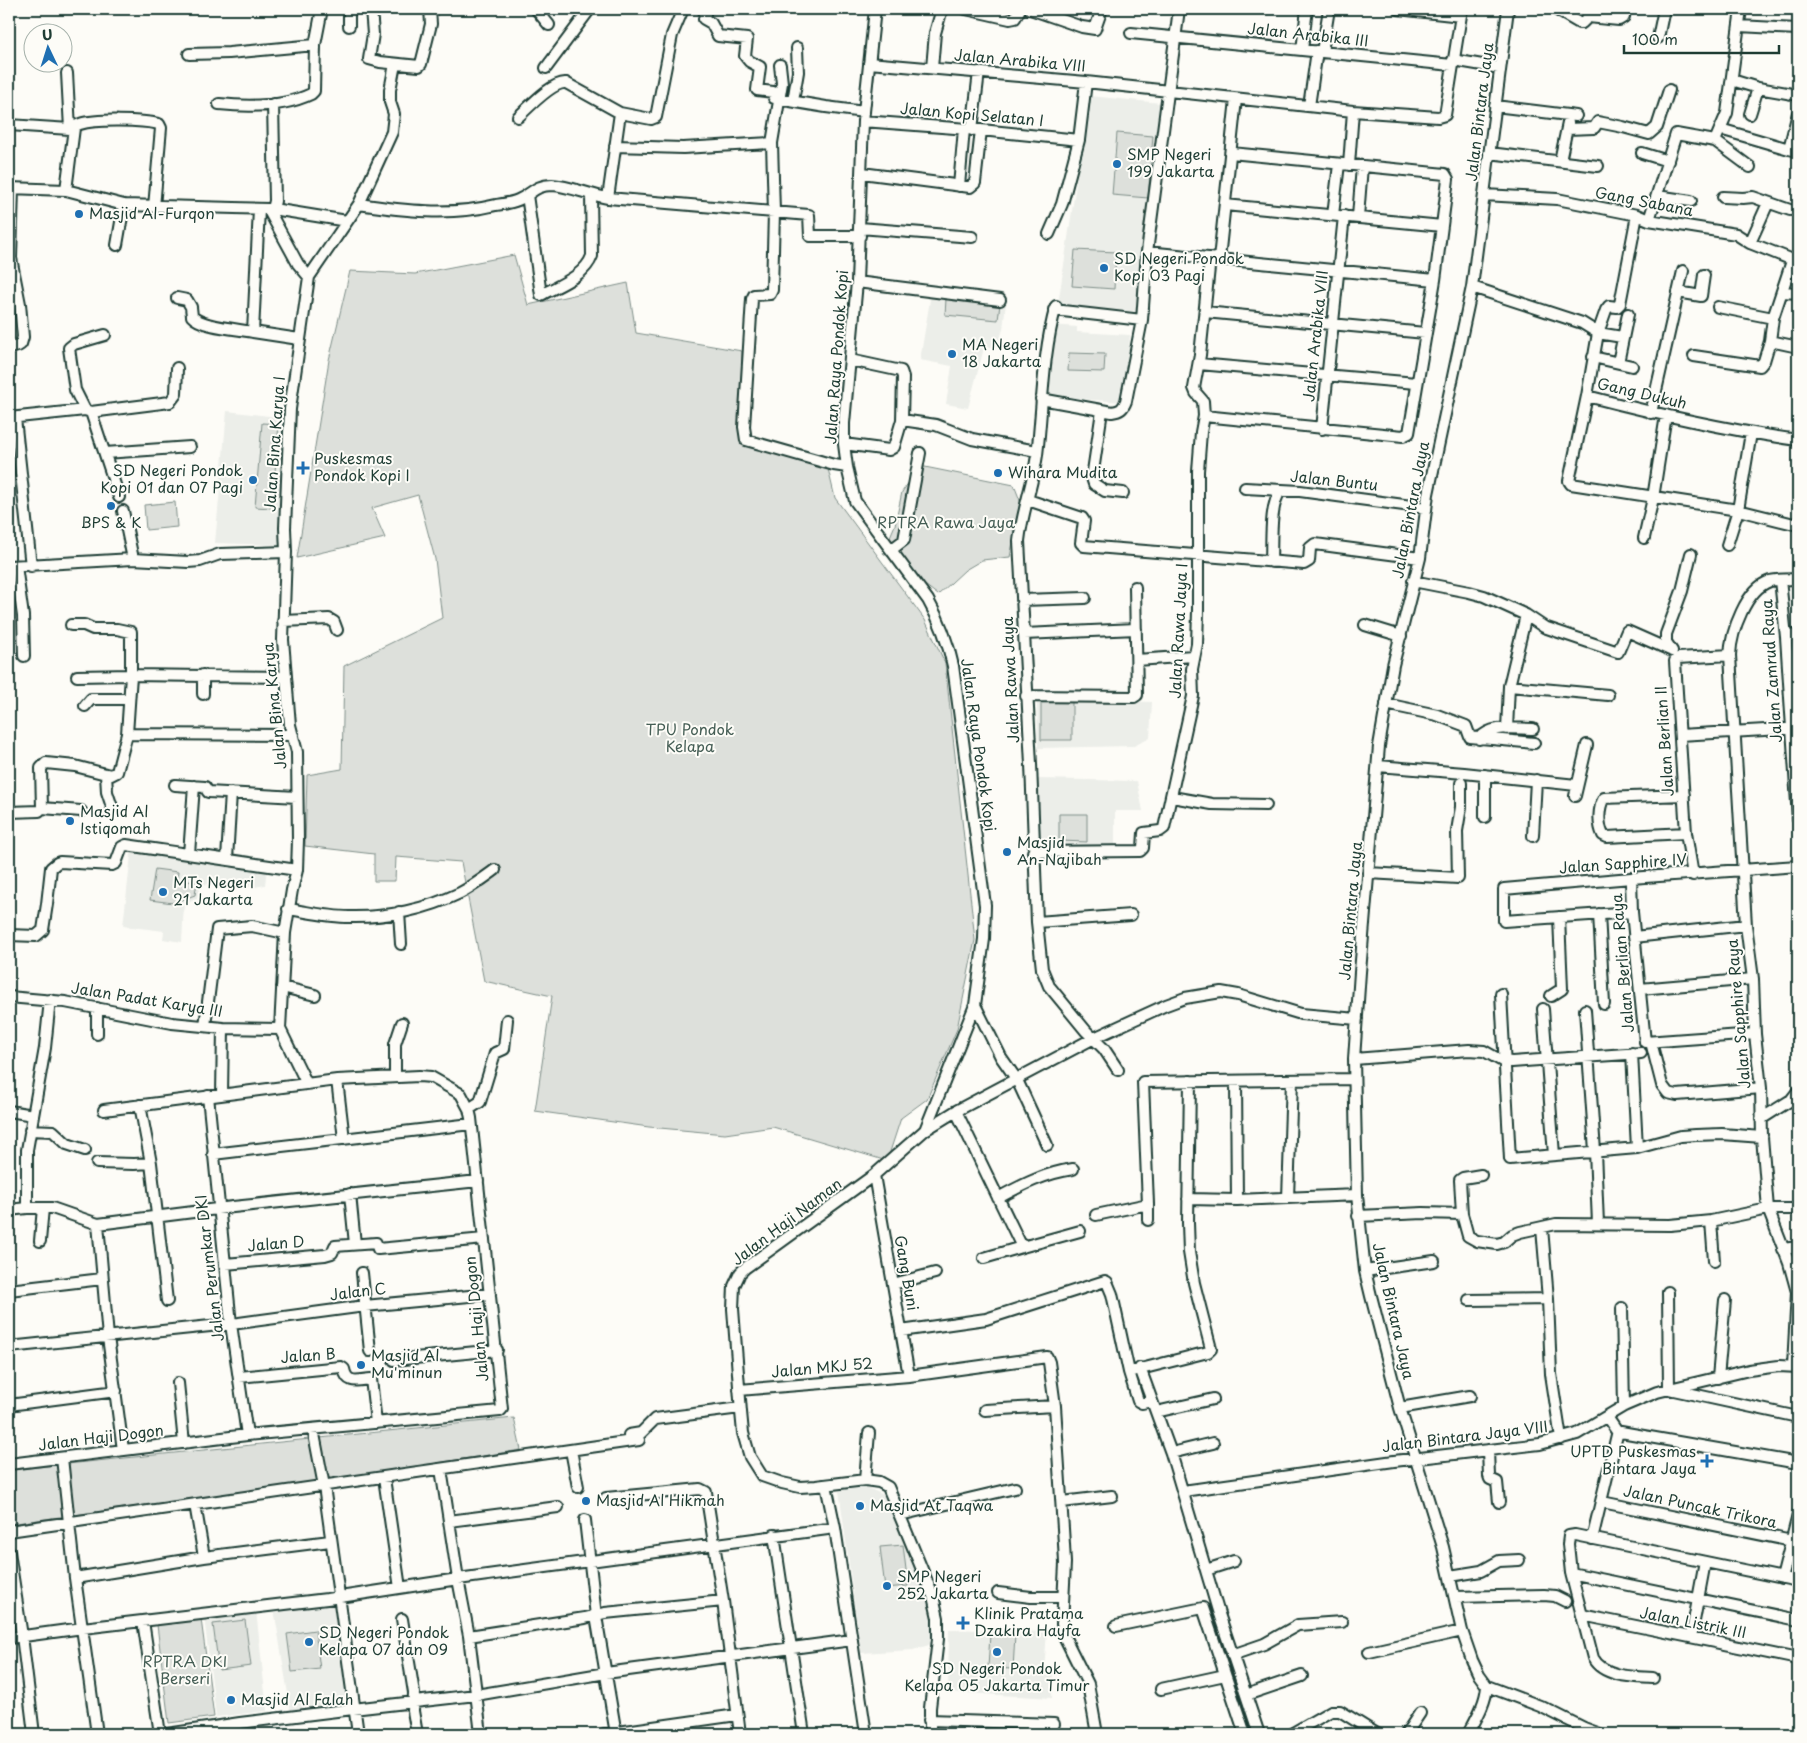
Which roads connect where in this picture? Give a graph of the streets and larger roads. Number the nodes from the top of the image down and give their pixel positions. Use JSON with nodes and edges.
{"nodes":[{"id":1,"x":322,"y":9,"type":"edge"},
{"id":2,"x":349,"y":9,"type":"edge"},
{"id":3,"x":371,"y":9,"type":"edge"},
{"id":4,"x":430,"y":9,"type":"edge"},
{"id":5,"x":536,"y":9,"type":"edge"},
{"id":6,"x":590,"y":9,"type":"edge"},
{"id":7,"x":683,"y":9,"type":"edge"},
{"id":8,"x":706,"y":9,"type":"edge"},
{"id":9,"x":875,"y":9,"type":"edge"},
{"id":10,"x":942,"y":9,"type":"edge"},
{"id":11,"x":966,"y":9,"type":"edge"},
{"id":12,"x":1020,"y":9,"type":"edge"},
{"id":13,"x":1030,"y":9,"type":"edge"},
{"id":14,"x":1102,"y":9,"type":"edge"},
{"id":15,"x":1179,"y":9,"type":"edge"},
{"id":16,"x":1307,"y":9,"type":"edge"},
{"id":17,"x":1329,"y":9,"type":"edge"},
{"id":18,"x":1398,"y":9,"type":"edge"},
{"id":19,"x":1508,"y":9,"type":"edge"},
{"id":20,"x":1555,"y":9,"type":"edge"},
{"id":21,"x":1625,"y":9,"type":"edge"},
{"id":22,"x":1664,"y":9,"type":"edge"},
{"id":23,"x":1741,"y":9,"type":"edge"},
{"id":24,"x":1461,"y":12,"type":"edge"},
{"id":25,"x":549,"y":25,"type":"dead end"},
{"id":26,"x":349,"y":26,"type":"dead end"},
{"id":27,"x":1739,"y":26,"type":"junction"},
{"id":28,"x":1798,"y":30,"type":"edge"},
{"id":29,"x":1131,"y":33,"type":"dead end"},
{"id":30,"x":1175,"y":36,"type":"junction"},
{"id":31,"x":1658,"y":38,"type":"dead end"},
{"id":32,"x":315,"y":45,"type":"junction"},
{"id":33,"x":797,"y":48,"type":"dead end"},
{"id":34,"x":1302,"y":50,"type":"junction"},
{"id":35,"x":1320,"y":52,"type":"junction"},
{"id":36,"x":189,"y":54,"type":"dead end"},
{"id":37,"x":1452,"y":62,"type":"junction"},
{"id":38,"x":869,"y":63,"type":"junction"},
{"id":39,"x":395,"y":64,"type":"junction"},
{"id":40,"x":780,"y":65,"type":"dead end"},
{"id":41,"x":546,"y":68,"type":"dead end"},
{"id":42,"x":932,"y":68,"type":"junction"},
{"id":43,"x":1500,"y":68,"type":"junction"},
{"id":44,"x":979,"y":72,"type":"junction"},
{"id":45,"x":67,"y":73,"type":"dead end"},
{"id":46,"x":1732,"y":80,"type":"junction"},
{"id":47,"x":1086,"y":82,"type":"junction"},
{"id":48,"x":1758,"y":88,"type":"junction"},
{"id":49,"x":1669,"y":90,"type":"dead end"},
{"id":50,"x":1168,"y":92,"type":"junction"},
{"id":51,"x":1798,"y":95,"type":"edge"},
{"id":52,"x":778,"y":99,"type":"junction"},
{"id":53,"x":1236,"y":99,"type":"junction"},
{"id":54,"x":793,"y":102,"type":"junction"},
{"id":55,"x":219,"y":104,"type":"dead end"},
{"id":56,"x":273,"y":104,"type":"junction"},
{"id":57,"x":1309,"y":106,"type":"junction"},
{"id":58,"x":1496,"y":106,"type":"junction"},
{"id":59,"x":1354,"y":111,"type":"junction"},
{"id":60,"x":620,"y":113,"type":"junction"},
{"id":61,"x":1798,"y":113,"type":"edge"},
{"id":62,"x":1750,"y":114,"type":"dead end"},
{"id":63,"x":864,"y":116,"type":"junction"},
{"id":64,"x":518,"y":117,"type":"dead end"},
{"id":65,"x":9,"y":125,"type":"edge"},
{"id":66,"x":1720,"y":128,"type":"junction"},
{"id":67,"x":72,"y":129,"type":"junction"},
{"id":68,"x":1567,"y":129,"type":"junction"},
{"id":69,"x":972,"y":130,"type":"junction"},
{"id":70,"x":1079,"y":140,"type":"junction"},
{"id":71,"x":1715,"y":141,"type":"junction"},
{"id":72,"x":772,"y":143,"type":"junction"},
{"id":73,"x":615,"y":146,"type":"junction"},
{"id":74,"x":1794,"y":150,"type":"edge"},
{"id":75,"x":1231,"y":153,"type":"junction"},
{"id":76,"x":1489,"y":153,"type":"junction"},
{"id":77,"x":1642,"y":153,"type":"dead end"},
{"id":78,"x":1668,"y":161,"type":"junction"},
{"id":79,"x":1560,"y":162,"type":"junction"},
{"id":80,"x":1344,"y":165,"type":"junction"},
{"id":81,"x":1362,"y":166,"type":"junction"},
{"id":82,"x":1598,"y":166,"type":"dead end"},
{"id":83,"x":1750,"y":167,"type":"dead end"},
{"id":84,"x":862,"y":173,"type":"junction"},
{"id":85,"x":959,"y":186,"type":"junction"},
{"id":86,"x":11,"y":188,"type":"edge"},
{"id":87,"x":66,"y":190,"type":"junction"},
{"id":88,"x":1484,"y":195,"type":"junction"},
{"id":89,"x":527,"y":196,"type":"junction"},
{"id":90,"x":591,"y":196,"type":"junction"},
{"id":91,"x":1657,"y":196,"type":"junction"},
{"id":92,"x":1723,"y":197,"type":"dead end"},
{"id":93,"x":608,"y":198,"type":"junction"},
{"id":94,"x":1692,"y":201,"type":"dead end"},
{"id":95,"x":1768,"y":202,"type":"junction"},
{"id":96,"x":359,"y":204,"type":"junction"},
{"id":97,"x":124,"y":205,"type":"junction"},
{"id":98,"x":1225,"y":205,"type":"junction"},
{"id":99,"x":154,"y":207,"type":"junction"},
{"id":100,"x":267,"y":209,"type":"junction"},
{"id":101,"x":1790,"y":210,"type":"dead end"},
{"id":102,"x":774,"y":212,"type":"junction"},
{"id":103,"x":1333,"y":215,"type":"junction"},
{"id":104,"x":1637,"y":215,"type":"junction"},
{"id":105,"x":1344,"y":216,"type":"junction"},
{"id":106,"x":1358,"y":217,"type":"junction"},
{"id":107,"x":1649,"y":220,"type":"junction"},
{"id":108,"x":347,"y":221,"type":"junction"},
{"id":109,"x":1442,"y":226,"type":"junction"},
{"id":110,"x":860,"y":232,"type":"junction"},
{"id":111,"x":1049,"y":234,"type":"dead end"},
{"id":112,"x":972,"y":237,"type":"dead end"},
{"id":113,"x":1750,"y":243,"type":"junction"},
{"id":114,"x":117,"y":245,"type":"dead end"},
{"id":115,"x":1147,"y":252,"type":"junction"},
{"id":116,"x":1215,"y":259,"type":"junction"},
{"id":117,"x":1795,"y":262,"type":"edge"},
{"id":118,"x":1338,"y":269,"type":"junction"},
{"id":119,"x":1683,"y":271,"type":"dead end"},
{"id":120,"x":1704,"y":275,"type":"dead end"},
{"id":121,"x":309,"y":277,"type":"junction"},
{"id":122,"x":1434,"y":280,"type":"junction"},
{"id":123,"x":857,"y":282,"type":"junction"},
{"id":124,"x":1472,"y":287,"type":"junction"},
{"id":125,"x":1678,"y":292,"type":"junction"},
{"id":126,"x":1782,"y":292,"type":"junction"},
{"id":127,"x":1798,"y":293,"type":"edge"},
{"id":128,"x":177,"y":298,"type":"dead end"},
{"id":129,"x":1000,"y":300,"type":"dead end"},
{"id":130,"x":1718,"y":307,"type":"dead end"},
{"id":131,"x":1205,"y":312,"type":"junction"},
{"id":132,"x":1628,"y":314,"type":"dead end"},
{"id":133,"x":1773,"y":318,"type":"junction"},
{"id":134,"x":1142,"y":320,"type":"junction"},
{"id":135,"x":1332,"y":324,"type":"junction"},
{"id":136,"x":253,"y":332,"type":"junction"},
{"id":137,"x":1598,"y":332,"type":"junction"},
{"id":138,"x":1425,"y":333,"type":"junction"},
{"id":139,"x":105,"y":335,"type":"dead end"},
{"id":140,"x":1622,"y":337,"type":"junction"},
{"id":141,"x":299,"y":339,"type":"junction"},
{"id":142,"x":1770,"y":341,"type":"junction"},
{"id":143,"x":1798,"y":347,"type":"edge"},
{"id":144,"x":9,"y":348,"type":"edge"},
{"id":145,"x":1694,"y":356,"type":"dead end"},
{"id":146,"x":1593,"y":357,"type":"junction"},
{"id":147,"x":1619,"y":358,"type":"dead end"},
{"id":148,"x":850,"y":360,"type":"junction"},
{"id":149,"x":1199,"y":364,"type":"junction"},
{"id":150,"x":1632,"y":366,"type":"dead end"},
{"id":151,"x":176,"y":368,"type":"dead end"},
{"id":152,"x":1328,"y":376,"type":"junction"},
{"id":153,"x":1416,"y":384,"type":"junction"},
{"id":154,"x":1587,"y":396,"type":"junction"},
{"id":155,"x":1041,"y":399,"type":"junction"},
{"id":156,"x":88,"y":411,"type":"junction"},
{"id":157,"x":1102,"y":411,"type":"junction"},
{"id":158,"x":1651,"y":413,"type":"junction"},
{"id":159,"x":1666,"y":415,"type":"junction"},
{"id":160,"x":1204,"y":416,"type":"junction"},
{"id":161,"x":12,"y":418,"type":"edge"},
{"id":162,"x":902,"y":420,"type":"junction"},
{"id":163,"x":1322,"y":429,"type":"junction"},
{"id":164,"x":1751,"y":433,"type":"junction"},
{"id":165,"x":1798,"y":440,"type":"edge"},
{"id":166,"x":844,"y":444,"type":"junction"},
{"id":167,"x":190,"y":447,"type":"dead end"},
{"id":168,"x":1037,"y":451,"type":"junction"},
{"id":169,"x":105,"y":453,"type":"junction"},
{"id":170,"x":920,"y":454,"type":"dead end"},
{"id":171,"x":847,"y":467,"type":"junction"},
{"id":172,"x":1245,"y":488,"type":"dead end"},
{"id":173,"x":1281,"y":490,"type":"junction"},
{"id":174,"x":1123,"y":493,"type":"dead end"},
{"id":175,"x":119,"y":497,"type":"dead end"},
{"id":176,"x":1654,"y":498,"type":"junction"},
{"id":177,"x":1028,"y":500,"type":"junction"},
{"id":178,"x":1426,"y":508,"type":"junction"},
{"id":179,"x":1738,"y":510,"type":"junction"},
{"id":180,"x":123,"y":511,"type":"dead end"},
{"id":181,"x":1798,"y":525,"type":"edge"},
{"id":182,"x":1644,"y":538,"type":"dead end"},
{"id":183,"x":1727,"y":545,"type":"dead end"},
{"id":184,"x":891,"y":550,"type":"junction"},
{"id":185,"x":286,"y":552,"type":"junction"},
{"id":186,"x":1691,"y":554,"type":"dead end"},
{"id":187,"x":1198,"y":555,"type":"junction"},
{"id":188,"x":1420,"y":558,"type":"junction"},
{"id":189,"x":133,"y":559,"type":"junction"},
{"id":190,"x":1271,"y":562,"type":"junction"},
{"id":191,"x":12,"y":566,"type":"edge"},
{"id":192,"x":31,"y":566,"type":"junction"},
{"id":193,"x":1798,"y":579,"type":"edge"},
{"id":194,"x":1780,"y":580,"type":"junction"},
{"id":195,"x":1413,"y":581,"type":"junction"},
{"id":196,"x":1135,"y":586,"type":"dead end"},
{"id":197,"x":1085,"y":598,"type":"dead end"},
{"id":198,"x":1022,"y":600,"type":"junction"},
{"id":199,"x":1526,"y":615,"type":"junction"},
{"id":200,"x":284,"y":621,"type":"junction"},
{"id":201,"x":71,"y":625,"type":"dead end"},
{"id":202,"x":1365,"y":625,"type":"dead end"},
{"id":203,"x":1136,"y":629,"type":"junction"},
{"id":204,"x":337,"y":630,"type":"dead end"},
{"id":205,"x":1024,"y":634,"type":"junction"},
{"id":206,"x":1798,"y":634,"type":"edge"},
{"id":207,"x":1401,"y":636,"type":"junction"},
{"id":208,"x":1786,"y":637,"type":"junction"},
{"id":209,"x":1670,"y":650,"type":"junction"},
{"id":210,"x":1730,"y":655,"type":"junction"},
{"id":211,"x":24,"y":656,"type":"dead end"},
{"id":212,"x":1193,"y":656,"type":"junction"},
{"id":213,"x":1678,"y":658,"type":"junction"},
{"id":214,"x":1137,"y":660,"type":"junction"},
{"id":215,"x":131,"y":675,"type":"junction"},
{"id":216,"x":78,"y":676,"type":"dead end"},
{"id":217,"x":202,"y":676,"type":"junction"},
{"id":218,"x":286,"y":677,"type":"junction"},
{"id":219,"x":1787,"y":681,"type":"junction"},
{"id":220,"x":1798,"y":681,"type":"edge"},
{"id":221,"x":1509,"y":686,"type":"junction"},
{"id":222,"x":203,"y":694,"type":"dead end"},
{"id":223,"x":1608,"y":695,"type":"dead end"},
{"id":224,"x":1026,"y":696,"type":"junction"},
{"id":225,"x":129,"y":699,"type":"junction"},
{"id":226,"x":1386,"y":704,"type":"junction"},
{"id":227,"x":85,"y":706,"type":"dead end"},
{"id":228,"x":1795,"y":728,"type":"edge"},
{"id":229,"x":1507,"y":729,"type":"junction"},
{"id":230,"x":1533,"y":729,"type":"dead end"},
{"id":231,"x":1734,"y":732,"type":"junction"},
{"id":232,"x":127,"y":734,"type":"junction"},
{"id":233,"x":1680,"y":735,"type":"junction"},
{"id":234,"x":293,"y":736,"type":"junction"},
{"id":235,"x":1478,"y":739,"type":"junction"},
{"id":236,"x":1534,"y":743,"type":"dead end"},
{"id":237,"x":1587,"y":745,"type":"dead end"},
{"id":238,"x":1378,"y":766,"type":"junction"},
{"id":239,"x":1796,"y":774,"type":"edge"},
{"id":240,"x":109,"y":775,"type":"junction"},
{"id":241,"x":1485,"y":775,"type":"junction"},
{"id":242,"x":1536,"y":780,"type":"junction"},
{"id":243,"x":1461,"y":783,"type":"dead end"},
{"id":244,"x":1576,"y":784,"type":"junction"},
{"id":245,"x":175,"y":785,"type":"dead end"},
{"id":246,"x":194,"y":786,"type":"junction"},
{"id":247,"x":231,"y":793,"type":"junction"},
{"id":248,"x":1684,"y":795,"type":"junction"},
{"id":249,"x":1575,"y":796,"type":"dead end"},
{"id":250,"x":297,"y":797,"type":"junction"},
{"id":251,"x":1172,"y":797,"type":"junction"},
{"id":252,"x":1266,"y":805,"type":"dead end"},
{"id":253,"x":42,"y":808,"type":"junction"},
{"id":254,"x":113,"y":810,"type":"dead end"},
{"id":255,"x":81,"y":811,"type":"dead end"},
{"id":256,"x":9,"y":812,"type":"edge"},
{"id":257,"x":1485,"y":816,"type":"dead end"},
{"id":258,"x":1798,"y":819,"type":"edge"},
{"id":259,"x":1686,"y":833,"type":"junction"},
{"id":260,"x":1533,"y":836,"type":"dead end"},
{"id":261,"x":1033,"y":852,"type":"junction"},
{"id":262,"x":189,"y":854,"type":"junction"},
{"id":263,"x":226,"y":859,"type":"junction"},
{"id":264,"x":1798,"y":866,"type":"edge"},
{"id":265,"x":296,"y":870,"type":"junction"},
{"id":266,"x":495,"y":870,"type":"dead end"},
{"id":267,"x":1744,"y":870,"type":"junction"},
{"id":268,"x":1368,"y":873,"type":"junction"},
{"id":269,"x":1692,"y":874,"type":"junction"},
{"id":270,"x":1631,"y":878,"type":"junction"},
{"id":271,"x":288,"y":909,"type":"junction"},
{"id":272,"x":399,"y":912,"type":"junction"},
{"id":273,"x":1632,"y":912,"type":"junction"},
{"id":274,"x":1598,"y":914,"type":"junction"},
{"id":275,"x":1131,"y":916,"type":"dead end"},
{"id":276,"x":1559,"y":917,"type":"junction"},
{"id":277,"x":1037,"y":922,"type":"junction"},
{"id":278,"x":1746,"y":925,"type":"junction"},
{"id":279,"x":285,"y":933,"type":"junction"},
{"id":280,"x":9,"y":935,"type":"edge"},
{"id":281,"x":1634,"y":938,"type":"junction"},
{"id":282,"x":401,"y":944,"type":"dead end"},
{"id":283,"x":1753,"y":979,"type":"junction"},
{"id":284,"x":282,"y":986,"type":"junction"},
{"id":285,"x":1640,"y":989,"type":"junction"},
{"id":286,"x":1501,"y":994,"type":"dead end"},
{"id":287,"x":315,"y":995,"type":"dead end"},
{"id":288,"x":1551,"y":996,"type":"dead end"},
{"id":289,"x":9,"y":997,"type":"edge"},
{"id":290,"x":50,"y":1000,"type":"junction"},
{"id":291,"x":1604,"y":1004,"type":"dead end"},
{"id":292,"x":975,"y":1005,"type":"junction"},
{"id":293,"x":96,"y":1008,"type":"junction"},
{"id":294,"x":1543,"y":1009,"type":"dead end"},
{"id":295,"x":1585,"y":1010,"type":"dead end"},
{"id":296,"x":1357,"y":1019,"type":"junction"},
{"id":297,"x":508,"y":1020,"type":"dead end"},
{"id":298,"x":402,"y":1024,"type":"dead end"},
{"id":299,"x":205,"y":1026,"type":"junction"},
{"id":300,"x":223,"y":1028,"type":"junction"},
{"id":301,"x":280,"y":1029,"type":"junction"},
{"id":302,"x":97,"y":1034,"type":"dead end"},
{"id":303,"x":1755,"y":1034,"type":"junction"},
{"id":304,"x":1094,"y":1038,"type":"junction"},
{"id":305,"x":1651,"y":1042,"type":"junction"},
{"id":306,"x":1588,"y":1056,"type":"junction"},
{"id":307,"x":1354,"y":1059,"type":"junction"},
{"id":308,"x":1546,"y":1060,"type":"junction"},
{"id":309,"x":1506,"y":1062,"type":"junction"},
{"id":310,"x":1118,"y":1070,"type":"dead end"},
{"id":311,"x":395,"y":1077,"type":"junction"},
{"id":312,"x":1354,"y":1079,"type":"junction"},
{"id":313,"x":338,"y":1080,"type":"junction"},
{"id":314,"x":1017,"y":1080,"type":"junction"},
{"id":315,"x":1292,"y":1080,"type":"junction"},
{"id":316,"x":1236,"y":1081,"type":"junction"},
{"id":317,"x":1190,"y":1082,"type":"junction"},
{"id":318,"x":307,"y":1084,"type":"junction"},
{"id":319,"x":1761,"y":1088,"type":"junction"},
{"id":320,"x":1798,"y":1091,"type":"edge"},
{"id":321,"x":222,"y":1095,"type":"junction"},
{"id":322,"x":208,"y":1096,"type":"junction"},
{"id":323,"x":1794,"y":1100,"type":"edge"},
{"id":324,"x":140,"y":1105,"type":"junction"},
{"id":325,"x":469,"y":1109,"type":"junction"},
{"id":326,"x":104,"y":1110,"type":"dead end"},
{"id":327,"x":956,"y":1111,"type":"junction"},
{"id":328,"x":9,"y":1112,"type":"edge"},
{"id":329,"x":33,"y":1115,"type":"junction"},
{"id":330,"x":1761,"y":1119,"type":"junction"},
{"id":331,"x":471,"y":1124,"type":"junction"},
{"id":332,"x":30,"y":1130,"type":"junction"},
{"id":333,"x":925,"y":1130,"type":"junction"},
{"id":334,"x":1762,"y":1137,"type":"junction"},
{"id":335,"x":344,"y":1139,"type":"junction"},
{"id":336,"x":1047,"y":1145,"type":"dead end"},
{"id":337,"x":1637,"y":1148,"type":"junction"},
{"id":338,"x":85,"y":1150,"type":"dead end"},
{"id":339,"x":1595,"y":1152,"type":"junction"},
{"id":340,"x":213,"y":1154,"type":"junction"},
{"id":341,"x":1554,"y":1155,"type":"junction"},
{"id":342,"x":97,"y":1163,"type":"dead end"},
{"id":343,"x":151,"y":1163,"type":"junction"},
{"id":344,"x":1073,"y":1168,"type":"dead end"},
{"id":345,"x":874,"y":1175,"type":"junction"},
{"id":346,"x":1481,"y":1175,"type":"dead end"},
{"id":347,"x":478,"y":1181,"type":"junction"},
{"id":348,"x":350,"y":1194,"type":"junction"},
{"id":349,"x":1357,"y":1195,"type":"junction"},
{"id":350,"x":998,"y":1198,"type":"junction"},
{"id":351,"x":1288,"y":1198,"type":"junction"},
{"id":352,"x":1188,"y":1199,"type":"junction"},
{"id":353,"x":1237,"y":1200,"type":"junction"},
{"id":354,"x":1148,"y":1204,"type":"junction"},
{"id":355,"x":27,"y":1208,"type":"junction"},
{"id":356,"x":43,"y":1208,"type":"junction"},
{"id":357,"x":1798,"y":1209,"type":"edge"},
{"id":358,"x":9,"y":1210,"type":"edge"},
{"id":359,"x":218,"y":1210,"type":"junction"},
{"id":360,"x":1768,"y":1210,"type":"junction"},
{"id":361,"x":1462,"y":1214,"type":"junction"},
{"id":362,"x":157,"y":1216,"type":"junction"},
{"id":363,"x":1096,"y":1216,"type":"dead end"},
{"id":364,"x":1358,"y":1216,"type":"junction"},
{"id":365,"x":1148,"y":1220,"type":"dead end"},
{"id":366,"x":1711,"y":1221,"type":"junction"},
{"id":367,"x":98,"y":1224,"type":"junction"},
{"id":368,"x":1598,"y":1224,"type":"junction"},
{"id":369,"x":1542,"y":1228,"type":"junction"},
{"id":370,"x":1080,"y":1231,"type":"dead end"},
{"id":371,"x":484,"y":1239,"type":"junction"},
{"id":372,"x":40,"y":1241,"type":"dead end"},
{"id":373,"x":355,"y":1244,"type":"junction"},
{"id":374,"x":1022,"y":1247,"type":"junction"},
{"id":375,"x":1783,"y":1248,"type":"junction"},
{"id":376,"x":1798,"y":1248,"type":"edge"},
{"id":377,"x":984,"y":1258,"type":"dead end"},
{"id":378,"x":1434,"y":1261,"type":"dead end"},
{"id":379,"x":1714,"y":1261,"type":"dead end"},
{"id":380,"x":224,"y":1264,"type":"junction"},
{"id":381,"x":1366,"y":1271,"type":"junction"},
{"id":382,"x":362,"y":1273,"type":"dead end"},
{"id":383,"x":935,"y":1273,"type":"dead end"},
{"id":384,"x":102,"y":1280,"type":"junction"},
{"id":385,"x":893,"y":1284,"type":"junction"},
{"id":386,"x":9,"y":1290,"type":"edge"},
{"id":387,"x":1668,"y":1292,"type":"dead end"},
{"id":388,"x":490,"y":1294,"type":"junction"},
{"id":389,"x":1548,"y":1299,"type":"junction"},
{"id":390,"x":1469,"y":1300,"type":"dead end"},
{"id":391,"x":1725,"y":1300,"type":"dead end"},
{"id":392,"x":167,"y":1301,"type":"dead end"},
{"id":393,"x":365,"y":1306,"type":"junction"},
{"id":394,"x":1622,"y":1308,"type":"dead end"},
{"id":395,"x":231,"y":1324,"type":"junction"},
{"id":396,"x":901,"y":1331,"type":"junction"},
{"id":397,"x":108,"y":1337,"type":"junction"},
{"id":398,"x":9,"y":1347,"type":"edge"},
{"id":399,"x":497,"y":1350,"type":"junction"},
{"id":400,"x":370,"y":1351,"type":"dead end"},
{"id":401,"x":394,"y":1360,"type":"dead end"},
{"id":402,"x":1796,"y":1367,"type":"edge"},
{"id":403,"x":1140,"y":1368,"type":"junction"},
{"id":404,"x":1129,"y":1372,"type":"junction"},
{"id":405,"x":909,"y":1376,"type":"junction"},
{"id":406,"x":239,"y":1377,"type":"junction"},
{"id":407,"x":1718,"y":1378,"type":"junction"},
{"id":408,"x":178,"y":1384,"type":"dead end"},
{"id":409,"x":1669,"y":1389,"type":"junction"},
{"id":410,"x":739,"y":1390,"type":"junction"},
{"id":411,"x":116,"y":1391,"type":"junction"},
{"id":412,"x":1470,"y":1396,"type":"dead end"},
{"id":413,"x":1213,"y":1400,"type":"dead end"},
{"id":414,"x":1152,"y":1401,"type":"junction"},
{"id":415,"x":9,"y":1405,"type":"edge"},
{"id":416,"x":1056,"y":1406,"type":"junction"},
{"id":417,"x":1624,"y":1406,"type":"junction"},
{"id":418,"x":740,"y":1408,"type":"junction"},
{"id":419,"x":1400,"y":1408,"type":"junction"},
{"id":420,"x":985,"y":1410,"type":"dead end"},
{"id":421,"x":1156,"y":1412,"type":"junction"},
{"id":422,"x":1607,"y":1417,"type":"junction"},
{"id":423,"x":1798,"y":1417,"type":"edge"},
{"id":424,"x":376,"y":1423,"type":"junction"},
{"id":425,"x":314,"y":1429,"type":"junction"},
{"id":426,"x":869,"y":1433,"type":"dead end"},
{"id":427,"x":1618,"y":1433,"type":"junction"},
{"id":428,"x":247,"y":1435,"type":"junction"},
{"id":429,"x":1562,"y":1439,"type":"junction"},
{"id":430,"x":184,"y":1443,"type":"junction"},
{"id":431,"x":1213,"y":1443,"type":"dead end"},
{"id":432,"x":570,"y":1447,"type":"junction"},
{"id":433,"x":123,"y":1450,"type":"junction"},
{"id":434,"x":1488,"y":1450,"type":"junction"},
{"id":435,"x":1171,"y":1453,"type":"junction"},
{"id":436,"x":62,"y":1458,"type":"junction"},
{"id":437,"x":1415,"y":1458,"type":"junction"},
{"id":438,"x":1798,"y":1463,"type":"edge"},
{"id":439,"x":9,"y":1464,"type":"edge"},
{"id":440,"x":441,"y":1469,"type":"junction"},
{"id":441,"x":384,"y":1478,"type":"junction"},
{"id":442,"x":865,"y":1480,"type":"junction"},
{"id":443,"x":826,"y":1485,"type":"junction"},
{"id":444,"x":324,"y":1486,"type":"junction"},
{"id":445,"x":578,"y":1487,"type":"dead end"},
{"id":446,"x":1014,"y":1488,"type":"dead end"},
{"id":447,"x":1183,"y":1491,"type":"junction"},
{"id":448,"x":1112,"y":1496,"type":"dead end"},
{"id":449,"x":606,"y":1498,"type":"dead end"},
{"id":450,"x":1062,"y":1502,"type":"junction"},
{"id":451,"x":1499,"y":1502,"type":"dead end"},
{"id":452,"x":1602,"y":1502,"type":"junction"},
{"id":453,"x":195,"y":1504,"type":"junction"},
{"id":454,"x":558,"y":1507,"type":"dead end"},
{"id":455,"x":900,"y":1515,"type":"junction"},
{"id":456,"x":1798,"y":1515,"type":"edge"},
{"id":457,"x":585,"y":1520,"type":"dead end"},
{"id":458,"x":449,"y":1521,"type":"junction"},
{"id":459,"x":70,"y":1522,"type":"junction"},
{"id":460,"x":835,"y":1528,"type":"junction"},
{"id":461,"x":9,"y":1531,"type":"edge"},
{"id":462,"x":774,"y":1535,"type":"junction"},
{"id":463,"x":1592,"y":1539,"type":"junction"},
{"id":464,"x":330,"y":1541,"type":"junction"},
{"id":465,"x":1792,"y":1541,"type":"junction"},
{"id":466,"x":715,"y":1545,"type":"junction"},
{"id":467,"x":9,"y":1552,"type":"edge"},
{"id":468,"x":204,"y":1557,"type":"junction"},
{"id":469,"x":1519,"y":1560,"type":"dead end"},
{"id":470,"x":1234,"y":1561,"type":"dead end"},
{"id":471,"x":591,"y":1562,"type":"junction"},
{"id":472,"x":1705,"y":1562,"type":"junction"},
{"id":473,"x":1206,"y":1570,"type":"junction"},
{"id":474,"x":1571,"y":1573,"type":"junction"},
{"id":475,"x":1450,"y":1576,"type":"junction"},
{"id":476,"x":75,"y":1578,"type":"junction"},
{"id":477,"x":1782,"y":1578,"type":"junction"},
{"id":478,"x":458,"y":1579,"type":"junction"},
{"id":479,"x":1798,"y":1581,"type":"edge"},
{"id":480,"x":400,"y":1588,"type":"junction"},
{"id":481,"x":998,"y":1593,"type":"dead end"},
{"id":482,"x":338,"y":1597,"type":"junction"},
{"id":483,"x":1063,"y":1597,"type":"junction"},
{"id":484,"x":1455,"y":1597,"type":"junction"},
{"id":485,"x":1699,"y":1600,"type":"junction"},
{"id":486,"x":723,"y":1601,"type":"junction"},
{"id":487,"x":1565,"y":1601,"type":"dead end"},
{"id":488,"x":1582,"y":1615,"type":"junction"},
{"id":489,"x":596,"y":1616,"type":"junction"},
{"id":490,"x":402,"y":1619,"type":"dead end"},
{"id":491,"x":1798,"y":1620,"type":"edge"},
{"id":492,"x":143,"y":1622,"type":"junction"},
{"id":493,"x":1342,"y":1622,"type":"dead end"},
{"id":494,"x":1116,"y":1626,"type":"dead end"},
{"id":495,"x":83,"y":1628,"type":"junction"},
{"id":496,"x":1462,"y":1631,"type":"junction"},
{"id":497,"x":22,"y":1636,"type":"junction"},
{"id":498,"x":469,"y":1636,"type":"junction"},
{"id":499,"x":1691,"y":1637,"type":"junction"},
{"id":500,"x":9,"y":1638,"type":"edge"},
{"id":501,"x":852,"y":1640,"type":"junction"},
{"id":502,"x":792,"y":1649,"type":"junction"},
{"id":503,"x":1368,"y":1652,"type":"dead end"},
{"id":504,"x":1232,"y":1655,"type":"junction"},
{"id":505,"x":729,"y":1657,"type":"junction"},
{"id":506,"x":1798,"y":1659,"type":"edge"},
{"id":507,"x":606,"y":1673,"type":"junction"},
{"id":508,"x":1225,"y":1675,"type":"junction"},
{"id":509,"x":1302,"y":1676,"type":"dead end"},
{"id":510,"x":1653,"y":1678,"type":"dead end"},
{"id":511,"x":1487,"y":1686,"type":"junction"},
{"id":512,"x":1161,"y":1689,"type":"dead end"},
{"id":513,"x":1246,"y":1695,"type":"junction"},
{"id":514,"x":476,"y":1696,"type":"junction"},
{"id":515,"x":414,"y":1701,"type":"junction"},
{"id":516,"x":354,"y":1708,"type":"junction"},
{"id":517,"x":1420,"y":1713,"type":"dead end"},
{"id":518,"x":738,"y":1715,"type":"junction"},
{"id":519,"x":930,"y":1720,"type":"junction"},
{"id":520,"x":1054,"y":1724,"type":"dead end"},
{"id":521,"x":1583,"y":1731,"type":"edge"},
{"id":522,"x":616,"y":1733,"type":"edge"},
{"id":523,"x":34,"y":1734,"type":"edge"},
{"id":524,"x":97,"y":1734,"type":"edge"},
{"id":525,"x":160,"y":1734,"type":"edge"},
{"id":526,"x":167,"y":1734,"type":"edge"},
{"id":527,"x":358,"y":1734,"type":"edge"},
{"id":528,"x":417,"y":1734,"type":"edge"},
{"id":529,"x":481,"y":1734,"type":"edge"},
{"id":530,"x":604,"y":1734,"type":"edge"},
{"id":531,"x":740,"y":1734,"type":"edge"},
{"id":532,"x":804,"y":1734,"type":"edge"},
{"id":533,"x":866,"y":1734,"type":"edge"},
{"id":534,"x":930,"y":1734,"type":"edge"},
{"id":535,"x":1097,"y":1734,"type":"edge"},
{"id":536,"x":1245,"y":1734,"type":"edge"},
{"id":537,"x":1259,"y":1734,"type":"edge"},
{"id":538,"x":1290,"y":1734,"type":"edge"},
{"id":539,"x":1377,"y":1734,"type":"edge"},
{"id":540,"x":1406,"y":1734,"type":"edge"},
{"id":541,"x":1468,"y":1734,"type":"edge"},
{"id":542,"x":1600,"y":1734,"type":"edge"}],
"edges":[{"from":1,"to":32,"type":"street"},
{"from":2,"to":26,"type":"street"},
{"from":3,"to":39,"type":"street"},
{"from":4,"to":39,"type":"street"},
{"from":5,"to":25,"type":"street"},
{"from":6,"to":41,"type":"street"},
{"from":7,"to":60,"type":"street"},
{"from":8,"to":52,"type":"street","name":"Jalan Kopi Selatan I"},
{"from":9,"to":38,"type":"street","name":"Jalan Raya Pondok Kopi"},
{"from":10,"to":42,"type":"street"},
{"from":11,"to":12,"type":"street"},
{"from":13,"to":14,"type":"street"},
{"from":15,"to":30,"type":"street"},
{"from":16,"to":34,"type":"street"},
{"from":17,"to":35,"type":"street"},
{"from":18,"to":24,"type":"street"},
{"from":19,"to":43,"type":"street","name":"Jalan Bintara Jaya"},
{"from":20,"to":21,"type":"street"},
{"from":22,"to":31,"type":"street"},
{"from":23,"to":27,"type":"street"},
{"from":24,"to":37,"type":"street"},
{"from":27,"to":28,"type":"street"},
{"from":27,"to":46,"type":"street"},
{"from":29,"to":30,"type":"street","name":"Jalan Arabika III"},
{"from":30,"to":34,"type":"street","name":"Jalan Arabika III"},
{"from":30,"to":50,"type":"street"},
{"from":32,"to":36,"type":"street"},
{"from":32,"to":56,"type":"street"},
{"from":33,"to":54,"type":"street"},
{"from":34,"to":35,"type":"street","name":"Jalan Arabika III"},
{"from":35,"to":37,"type":"street","name":"Jalan Arabika III"},
{"from":35,"to":57,"type":"street"},
{"from":37,"to":43,"type":"street","name":"Jalan Arabika III"},
{"from":37,"to":59,"type":"street","name":"Jalan Arabika VIII"},
{"from":38,"to":42,"type":"street","name":"Jalan Arabika VIII"},
{"from":38,"to":63,"type":"street","name":"Jalan Raya Pondok Kopi"},
{"from":39,"to":96,"type":"street"},
{"from":40,"to":52,"type":"street"},
{"from":42,"to":44,"type":"street","name":"Jalan Arabika VIII"},
{"from":43,"to":58,"type":"street","name":"Jalan Bintara Jaya"},
{"from":44,"to":47,"type":"street","name":"Jalan Arabika VIII"},
{"from":44,"to":69,"type":"street"},
{"from":45,"to":67,"type":"street"},
{"from":46,"to":48,"type":"street"},
{"from":46,"to":66,"type":"street"},
{"from":47,"to":50,"type":"street","name":"Jalan Arabika VIII"},
{"from":47,"to":70,"type":"street"},
{"from":48,"to":51,"type":"street"},
{"from":48,"to":62,"type":"street"},
{"from":49,"to":68,"type":"street"},
{"from":50,"to":53,"type":"street","name":"Jalan Arabika VIII"},
{"from":50,"to":115,"type":"street"},
{"from":52,"to":54,"type":"street","name":"Jalan Kopi Selatan I"},
{"from":52,"to":72,"type":"street"},
{"from":53,"to":57,"type":"street","name":"Jalan Arabika VIII"},
{"from":53,"to":75,"type":"street"},
{"from":54,"to":63,"type":"street","name":"Jalan Kopi Selatan I"},
{"from":55,"to":56,"type":"street"},
{"from":56,"to":100,"type":"street"},
{"from":57,"to":59,"type":"street","name":"Jalan Arabika VIII"},
{"from":58,"to":68,"type":"street"},
{"from":58,"to":76,"type":"street","name":"Jalan Bintara Jaya"},
{"from":59,"to":80,"type":"street"},
{"from":60,"to":64,"type":"street"},
{"from":60,"to":73,"type":"street"},
{"from":61,"to":74,"type":"street"},
{"from":63,"to":69,"type":"street","name":"Jalan Kopi Selatan I"},
{"from":63,"to":84,"type":"street","name":"Jalan Raya Pondok Kopi"},
{"from":65,"to":67,"type":"street"},
{"from":66,"to":71,"type":"street"},
{"from":66,"to":74,"type":"street"},
{"from":67,"to":87,"type":"street"},
{"from":67,"to":99,"type":"street"},
{"from":68,"to":79,"type":"street"},
{"from":69,"to":70,"type":"street","name":"Jalan Kopi Selatan I"},
{"from":69,"to":85,"type":"street"},
{"from":69,"to":85,"type":"street"},
{"from":70,"to":111,"type":"street"},
{"from":71,"to":78,"type":"street"},
{"from":71,"to":83,"type":"street"},
{"from":72,"to":73,"type":"street"},
{"from":72,"to":102,"type":"street"},
{"from":73,"to":93,"type":"street"},
{"from":75,"to":80,"type":"street"},
{"from":75,"to":98,"type":"street"},
{"from":76,"to":79,"type":"street"},
{"from":76,"to":88,"type":"street","name":"Jalan Bintara Jaya"},
{"from":77,"to":78,"type":"street"},
{"from":78,"to":91,"type":"street"},
{"from":79,"to":82,"type":"street"},
{"from":80,"to":81,"type":"street"},
{"from":80,"to":103,"type":"street"},
{"from":81,"to":106,"type":"street"},
{"from":81,"to":109,"type":"street"},
{"from":84,"to":85,"type":"street"},
{"from":84,"to":110,"type":"street","name":"Jalan Raya Pondok Kopi"},
{"from":86,"to":87,"type":"street"},
{"from":86,"to":144,"type":"street"},
{"from":87,"to":97,"type":"street"},
{"from":88,"to":104,"type":"street","name":"Gang Sabana"},
{"from":88,"to":124,"type":"street","name":"Jalan Bintara Jaya"},
{"from":89,"to":90,"type":"street"},
{"from":89,"to":90,"type":"street"},
{"from":89,"to":96,"type":"street"},
{"from":90,"to":93,"type":"street"},
{"from":91,"to":94,"type":"street"},
{"from":91,"to":107,"type":"street"},
{"from":92,"to":95,"type":"street"},
{"from":93,"to":102,"type":"street"},
{"from":95,"to":101,"type":"street"},
{"from":95,"to":113,"type":"street"},
{"from":96,"to":108,"type":"street"},
{"from":97,"to":99,"type":"street"},
{"from":97,"to":114,"type":"street"},
{"from":98,"to":103,"type":"street"},
{"from":98,"to":116,"type":"street"},
{"from":99,"to":100,"type":"street"},
{"from":100,"to":108,"type":"street"},
{"from":100,"to":121,"type":"street"},
{"from":100,"to":136,"type":"street"},
{"from":102,"to":110,"type":"street"},
{"from":102,"to":171,"type":"street"},
{"from":103,"to":105,"type":"street"},
{"from":104,"to":107,"type":"street","name":"Gang Sabana"},
{"from":104,"to":137,"type":"street","name":"Gang Dukuh"},
{"from":105,"to":106,"type":"street"},
{"from":105,"to":118,"type":"street","name":"Jalan Arabika VIII"},
{"from":106,"to":109,"type":"street"},
{"from":107,"to":113,"type":"street","name":"Gang Sabana"},
{"from":108,"to":121,"type":"street"},
{"from":109,"to":122,"type":"street"},
{"from":110,"to":112,"type":"street"},
{"from":110,"to":123,"type":"street","name":"Jalan Raya Pondok Kopi"},
{"from":113,"to":117,"type":"street","name":"Gang Sabana"},
{"from":115,"to":116,"type":"street"},
{"from":115,"to":134,"type":"street"},
{"from":116,"to":118,"type":"street"},
{"from":116,"to":131,"type":"street"},
{"from":117,"to":126,"type":"street"},
{"from":118,"to":122,"type":"street"},
{"from":118,"to":135,"type":"street","name":"Jalan Arabika VIII"},
{"from":119,"to":125,"type":"street"},
{"from":120,"to":125,"type":"street"},
{"from":121,"to":141,"type":"street","name":"Jalan Bina Karya I"},
{"from":122,"to":138,"type":"street"},
{"from":123,"to":129,"type":"street"},
{"from":123,"to":148,"type":"street","name":"Jalan Raya Pondok Kopi"},
{"from":124,"to":137,"type":"street"},
{"from":124,"to":178,"type":"street","name":"Jalan Bintara Jaya"},
{"from":125,"to":158,"type":"street"},
{"from":126,"to":127,"type":"street"},
{"from":126,"to":133,"type":"street"},
{"from":128,"to":136,"type":"street"},
{"from":130,"to":133,"type":"street"},
{"from":131,"to":135,"type":"street"},
{"from":131,"to":149,"type":"street"},
{"from":132,"to":140,"type":"street"},
{"from":133,"to":142,"type":"street"},
{"from":134,"to":155,"type":"street","name":"Jalan Rawa Jaya"},
{"from":134,"to":157,"type":"street"},
{"from":135,"to":138,"type":"street"},
{"from":135,"to":152,"type":"street","name":"Jalan Arabika VIII"},
{"from":136,"to":141,"type":"street"},
{"from":137,"to":140,"type":"street"},
{"from":137,"to":146,"type":"street","name":"Gang Dukuh"},
{"from":138,"to":153,"type":"street"},
{"from":139,"to":156,"type":"street"},
{"from":140,"to":147,"type":"street"},
{"from":141,"to":185,"type":"street","name":"Jalan Bina Karya I"},
{"from":142,"to":143,"type":"street"},
{"from":142,"to":145,"type":"street"},
{"from":146,"to":150,"type":"street"},
{"from":146,"to":154,"type":"street","name":"Gang Dukuh"},
{"from":148,"to":162,"type":"street"},
{"from":148,"to":166,"type":"street","name":"Jalan Raya Pondok Kopi"},
{"from":149,"to":152,"type":"street"},
{"from":149,"to":160,"type":"street"},
{"from":151,"to":156,"type":"street"},
{"from":152,"to":153,"type":"street"},
{"from":152,"to":163,"type":"street","name":"Jalan Arabika VIII"},
{"from":153,"to":163,"type":"street"},
{"from":154,"to":158,"type":"street","name":"Gang Dukuh"},
{"from":154,"to":176,"type":"street"},
{"from":155,"to":157,"type":"street"},
{"from":155,"to":168,"type":"street","name":"Jalan Rawa Jaya"},
{"from":156,"to":161,"type":"street"},
{"from":156,"to":169,"type":"street"},
{"from":157,"to":174,"type":"street"},
{"from":158,"to":159,"type":"street","name":"Gang Dukuh"},
{"from":159,"to":164,"type":"street","name":"Gang Dukuh"},
{"from":159,"to":176,"type":"street"},
{"from":160,"to":163,"type":"street"},
{"from":160,"to":187,"type":"street"},
{"from":161,"to":192,"type":"street"},
{"from":162,"to":166,"type":"street"},
{"from":162,"to":168,"type":"street"},
{"from":164,"to":165,"type":"street","name":"Gang Dukuh"},
{"from":164,"to":179,"type":"street"},
{"from":166,"to":171,"type":"street","name":"Jalan Raya Pondok Kopi"},
{"from":167,"to":169,"type":"street"},
{"from":168,"to":177,"type":"street","name":"Jalan Rawa Jaya"},
{"from":169,"to":175,"type":"street"},
{"from":170,"to":184,"type":"street"},
{"from":171,"to":184,"type":"street","name":"Jalan Raya Pondok Kopi"},
{"from":172,"to":173,"type":"street"},
{"from":173,"to":178,"type":"street","name":"Jalan Buntu"},
{"from":173,"to":190,"type":"street","name":"Jalan Buntu"},
{"from":176,"to":179,"type":"street"},
{"from":176,"to":182,"type":"street"},
{"from":177,"to":187,"type":"street","name":"Jalan Rawa Jaya I"},
{"from":177,"to":198,"type":"street","name":"Jalan Rawa Jaya"},
{"from":178,"to":188,"type":"street","name":"Jalan Bintara Jaya"},
{"from":179,"to":181,"type":"street"},
{"from":179,"to":183,"type":"street"},
{"from":180,"to":189,"type":"street"},
{"from":184,"to":292,"type":"street","name":"Jalan Raya Pondok Kopi"},
{"from":185,"to":189,"type":"street"},
{"from":185,"to":200,"type":"street","name":"Jalan Bina Karya"},
{"from":186,"to":209,"type":"street"},
{"from":187,"to":190,"type":"street","name":"Jalan Rawa Jaya I"},
{"from":187,"to":212,"type":"street","name":"Jalan Rawa Jaya I"},
{"from":188,"to":190,"type":"street","name":"Jalan Rawa Jaya I"},
{"from":188,"to":195,"type":"street","name":"Jalan Bintara Jaya"},
{"from":189,"to":192,"type":"street"},
{"from":191,"to":192,"type":"street"},
{"from":191,"to":211,"type":"street"},
{"from":193,"to":194,"type":"street"},
{"from":194,"to":208,"type":"street","name":"Jalan Zamrud Raya"},
{"from":194,"to":210,"type":"street","name":"Jalan Sapphire Raya"},
{"from":195,"to":199,"type":"street"},
{"from":195,"to":207,"type":"street","name":"Jalan Bintara Jaya"},
{"from":196,"to":203,"type":"street"},
{"from":197,"to":198,"type":"street"},
{"from":198,"to":205,"type":"street","name":"Jalan Rawa Jaya"},
{"from":199,"to":209,"type":"street"},
{"from":199,"to":221,"type":"street"},
{"from":200,"to":204,"type":"street"},
{"from":200,"to":218,"type":"street","name":"Jalan Bina Karya"},
{"from":201,"to":215,"type":"street"},
{"from":202,"to":207,"type":"street"},
{"from":203,"to":205,"type":"street"},
{"from":203,"to":214,"type":"street"},
{"from":205,"to":224,"type":"street","name":"Jalan Rawa Jaya"},
{"from":206,"to":208,"type":"street"},
{"from":207,"to":226,"type":"street","name":"Jalan Bintara Jaya"},
{"from":208,"to":219,"type":"street","name":"Jalan Zamrud Raya"},
{"from":209,"to":213,"type":"street"},
{"from":210,"to":213,"type":"street"},
{"from":210,"to":231,"type":"street","name":"Jalan Sapphire Raya"},
{"from":212,"to":214,"type":"street"},
{"from":212,"to":251,"type":"street","name":"Jalan Rawa Jaya I"},
{"from":213,"to":233,"type":"street","name":"Jalan Berlian II"},
{"from":214,"to":224,"type":"street"},
{"from":215,"to":216,"type":"street"},
{"from":215,"to":217,"type":"street"},
{"from":215,"to":225,"type":"street"},
{"from":217,"to":218,"type":"street"},
{"from":217,"to":222,"type":"street"},
{"from":218,"to":234,"type":"street","name":"Jalan Bina Karya"},
{"from":219,"to":220,"type":"street"},
{"from":219,"to":228,"type":"street","name":"Jalan Zamrud Raya"},
{"from":221,"to":223,"type":"street"},
{"from":221,"to":229,"type":"street"},
{"from":224,"to":261,"type":"street","name":"Jalan Rawa Jaya"},
{"from":225,"to":227,"type":"street"},
{"from":225,"to":232,"type":"street"},
{"from":226,"to":235,"type":"street"},
{"from":226,"to":238,"type":"street","name":"Jalan Bintara Jaya"},
{"from":228,"to":231,"type":"street"},
{"from":228,"to":239,"type":"street","name":"Jalan Zamrud Raya"},
{"from":229,"to":230,"type":"street"},
{"from":229,"to":235,"type":"street"},
{"from":231,"to":233,"type":"street"},
{"from":231,"to":267,"type":"street","name":"Jalan Sapphire Raya"},
{"from":232,"to":234,"type":"street"},
{"from":232,"to":240,"type":"street"},
{"from":233,"to":248,"type":"street","name":"Jalan Berlian II"},
{"from":234,"to":250,"type":"street","name":"Jalan Bina Karya"},
{"from":235,"to":236,"type":"street"},
{"from":237,"to":244,"type":"street"},
{"from":238,"to":241,"type":"street"},
{"from":238,"to":268,"type":"street","name":"Jalan Bintara Jaya"},
{"from":239,"to":258,"type":"street","name":"Jalan Zamrud Raya"},
{"from":240,"to":253,"type":"street"},
{"from":240,"to":254,"type":"street"},
{"from":241,"to":242,"type":"street"},
{"from":241,"to":257,"type":"street"},
{"from":242,"to":244,"type":"street"},
{"from":242,"to":260,"type":"street"},
{"from":243,"to":268,"type":"street"},
{"from":244,"to":249,"type":"street"},
{"from":245,"to":246,"type":"street"},
{"from":246,"to":247,"type":"street"},
{"from":246,"to":262,"type":"street"},
{"from":247,"to":250,"type":"street"},
{"from":247,"to":263,"type":"street"},
{"from":248,"to":259,"type":"street","name":"Jalan Berlian II"},
{"from":248,"to":259,"type":"street"},
{"from":250,"to":265,"type":"street","name":"Jalan Bina Karya"},
{"from":251,"to":252,"type":"street"},
{"from":251,"to":261,"type":"street","name":"Jalan Rawa Jaya I"},
{"from":253,"to":255,"type":"street"},
{"from":253,"to":256,"type":"street"},
{"from":259,"to":269,"type":"street","name":"Jalan Berlian II"},
{"from":261,"to":277,"type":"street","name":"Jalan Rawa Jaya"},
{"from":262,"to":263,"type":"street"},
{"from":262,"to":280,"type":"street"},
{"from":263,"to":265,"type":"street"},
{"from":264,"to":267,"type":"street","name":"Jalan Sapphire IV"},
{"from":265,"to":271,"type":"street","name":"Jalan Bina Karya"},
{"from":266,"to":272,"type":"street"},
{"from":267,"to":269,"type":"street","name":"Jalan Sapphire IV"},
{"from":267,"to":278,"type":"street","name":"Jalan Sapphire Raya"},
{"from":268,"to":296,"type":"street","name":"Jalan Bintara Jaya"},
{"from":269,"to":270,"type":"street","name":"Jalan Sapphire IV"},
{"from":270,"to":273,"type":"street","name":"Jalan Berlian Raya"},
{"from":270,"to":276,"type":"street","name":"Jalan Sapphire IV"},
{"from":271,"to":272,"type":"street"},
{"from":271,"to":279,"type":"street","name":"Jalan Bina Karya"},
{"from":272,"to":282,"type":"street"},
{"from":273,"to":274,"type":"street"},
{"from":273,"to":281,"type":"street","name":"Jalan Berlian Raya"},
{"from":274,"to":276,"type":"street"},
{"from":274,"to":291,"type":"street"},
{"from":275,"to":277,"type":"street"},
{"from":276,"to":288,"type":"street"},
{"from":277,"to":304,"type":"street","name":"Jalan Rawa Jaya"},
{"from":278,"to":281,"type":"street"},
{"from":278,"to":283,"type":"street","name":"Jalan Sapphire Raya"},
{"from":279,"to":284,"type":"street","name":"Jalan Bina Karya"},
{"from":279,"to":299,"type":"street"},
{"from":281,"to":285,"type":"street","name":"Jalan Berlian Raya"},
{"from":283,"to":285,"type":"street"},
{"from":283,"to":303,"type":"street","name":"Jalan Sapphire Raya"},
{"from":284,"to":287,"type":"street"},
{"from":284,"to":301,"type":"street","name":"Jalan Bina Karya"},
{"from":285,"to":305,"type":"street","name":"Jalan Berlian Raya"},
{"from":286,"to":309,"type":"street"},
{"from":289,"to":290,"type":"street","name":"Jalan Padat Karya III"},
{"from":290,"to":293,"type":"street","name":"Jalan Padat Karya III"},
{"from":290,"to":329,"type":"street"},
{"from":292,"to":314,"type":"street"},
{"from":292,"to":333,"type":"street","name":"Jalan Raya Pondok Kopi"},
{"from":293,"to":299,"type":"street","name":"Jalan Padat Karya III"},
{"from":293,"to":302,"type":"street"},
{"from":294,"to":308,"type":"street"},
{"from":295,"to":306,"type":"street"},
{"from":296,"to":304,"type":"street","name":"Jalan Haji Naman"},
{"from":296,"to":307,"type":"street","name":"Jalan Bintara Jaya"},
{"from":297,"to":325,"type":"street"},
{"from":298,"to":311,"type":"street"},
{"from":299,"to":300,"type":"street","name":"Jalan Padat Karya III"},
{"from":300,"to":301,"type":"street","name":"Jalan Padat Karya III"},
{"from":300,"to":321,"type":"street"},
{"from":301,"to":318,"type":"street"},
{"from":303,"to":305,"type":"street"},
{"from":303,"to":319,"type":"street","name":"Jalan Sapphire Raya"},
{"from":304,"to":310,"type":"street","name":"Jalan Rawa Jaya"},
{"from":304,"to":314,"type":"street","name":"Jalan Haji Naman"},
{"from":305,"to":319,"type":"street","name":"Jalan Berlian Raya"},
{"from":306,"to":308,"type":"street"},
{"from":306,"to":337,"type":"street"},
{"from":306,"to":339,"type":"street"},
{"from":307,"to":309,"type":"street"},
{"from":307,"to":312,"type":"street","name":"Jalan Bintara Jaya"},
{"from":308,"to":309,"type":"street"},
{"from":308,"to":341,"type":"street"},
{"from":309,"to":341,"type":"street"},
{"from":311,"to":313,"type":"street"},
{"from":311,"to":325,"type":"street"},
{"from":312,"to":315,"type":"street"},
{"from":312,"to":349,"type":"street","name":"Jalan Bintara Jaya"},
{"from":313,"to":318,"type":"street"},
{"from":313,"to":335,"type":"street"},
{"from":314,"to":327,"type":"street","name":"Jalan Haji Naman"},
{"from":314,"to":336,"type":"street"},
{"from":315,"to":316,"type":"street"},
{"from":315,"to":351,"type":"street"},
{"from":316,"to":317,"type":"street"},
{"from":316,"to":353,"type":"street"},
{"from":317,"to":352,"type":"street"},
{"from":317,"to":354,"type":"street"},
{"from":318,"to":321,"type":"street"},
{"from":319,"to":330,"type":"street","name":"Jalan Sapphire Raya"},
{"from":320,"to":323,"type":"street"},
{"from":321,"to":322,"type":"street"},
{"from":322,"to":324,"type":"street"},
{"from":322,"to":340,"type":"street","name":"Jalan Perumkar DKI"},
{"from":323,"to":330,"type":"street"},
{"from":324,"to":326,"type":"street"},
{"from":324,"to":343,"type":"street"},
{"from":325,"to":331,"type":"street","name":"Jalan Haji Dogon"},
{"from":327,"to":333,"type":"street","name":"Jalan Haji Naman"},
{"from":327,"to":350,"type":"street"},
{"from":328,"to":329,"type":"street"},
{"from":329,"to":332,"type":"street"},
{"from":330,"to":334,"type":"street","name":"Jalan Sapphire Raya"},
{"from":331,"to":335,"type":"street"},
{"from":331,"to":347,"type":"street","name":"Jalan Haji Dogon"},
{"from":332,"to":338,"type":"street"},
{"from":332,"to":355,"type":"street"},
{"from":333,"to":345,"type":"street","name":"Jalan Haji Naman"},
{"from":334,"to":337,"type":"street"},
{"from":334,"to":360,"type":"street","name":"Jalan Sapphire Raya"},
{"from":335,"to":340,"type":"street"},
{"from":337,"to":339,"type":"street"},
{"from":339,"to":341,"type":"street"},
{"from":339,"to":368,"type":"street"},
{"from":340,"to":359,"type":"street","name":"Jalan Perumkar DKI"},
{"from":342,"to":343,"type":"street"},
{"from":343,"to":362,"type":"street"},
{"from":344,"to":350,"type":"street"},
{"from":345,"to":385,"type":"street","name":"Gang Buni"},
{"from":345,"to":410,"type":"street","name":"Jalan Haji Naman"},
{"from":346,"to":361,"type":"street"},
{"from":347,"to":348,"type":"street"},
{"from":347,"to":371,"type":"street","name":"Jalan Haji Dogon"},
{"from":348,"to":359,"type":"street"},
{"from":348,"to":373,"type":"street"},
{"from":349,"to":351,"type":"street"},
{"from":349,"to":364,"type":"street","name":"Jalan Bintara Jaya"},
{"from":350,"to":374,"type":"street"},
{"from":351,"to":353,"type":"street"},
{"from":352,"to":353,"type":"street"},
{"from":352,"to":403,"type":"street"},
{"from":354,"to":363,"type":"street"},
{"from":354,"to":365,"type":"street"},
{"from":355,"to":356,"type":"street"},
{"from":355,"to":358,"type":"street"},
{"from":356,"to":367,"type":"street"},
{"from":356,"to":372,"type":"street"},
{"from":357,"to":360,"type":"street"},
{"from":359,"to":362,"type":"street"},
{"from":359,"to":380,"type":"street","name":"Jalan Perumkar DKI"},
{"from":360,"to":366,"type":"street"},
{"from":360,"to":375,"type":"street","name":"Jalan Sapphire Raya"},
{"from":361,"to":364,"type":"street"},
{"from":361,"to":369,"type":"street"},
{"from":362,"to":367,"type":"street"},
{"from":362,"to":392,"type":"street"},
{"from":364,"to":381,"type":"street","name":"Jalan Bintara Jaya"},
{"from":366,"to":368,"type":"street"},
{"from":366,"to":379,"type":"street"},
{"from":367,"to":384,"type":"street"},
{"from":368,"to":369,"type":"street"},
{"from":369,"to":389,"type":"street"},
{"from":370,"to":374,"type":"street"},
{"from":371,"to":373,"type":"street"},
{"from":371,"to":388,"type":"street","name":"Jalan Haji Dogon"},
{"from":373,"to":380,"type":"street","name":"Jalan D"},
{"from":374,"to":377,"type":"street"},
{"from":375,"to":376,"type":"street"},
{"from":375,"to":402,"type":"street","name":"Jalan Sapphire Raya"},
{"from":378,"to":381,"type":"street"},
{"from":380,"to":395,"type":"street","name":"Jalan Perumkar DKI"},
{"from":381,"to":419,"type":"street","name":"Jalan Bintara Jaya"},
{"from":382,"to":393,"type":"street"},
{"from":383,"to":385,"type":"street"},
{"from":384,"to":386,"type":"street"},
{"from":384,"to":397,"type":"street"},
{"from":385,"to":396,"type":"street","name":"Gang Buni"},
{"from":387,"to":409,"type":"street"},
{"from":388,"to":393,"type":"street","name":"Jalan C"},
{"from":388,"to":399,"type":"street","name":"Jalan Haji Dogon"},
{"from":389,"to":390,"type":"street"},
{"from":389,"to":429,"type":"street"},
{"from":391,"to":407,"type":"street"},
{"from":393,"to":395,"type":"street","name":"Jalan C"},
{"from":393,"to":400,"type":"street"},
{"from":394,"to":417,"type":"street"},
{"from":395,"to":397,"type":"street","name":"Jalan C"},
{"from":395,"to":406,"type":"street","name":"Jalan Perumkar DKI"},
{"from":396,"to":404,"type":"street"},
{"from":396,"to":405,"type":"street","name":"Gang Buni"},
{"from":397,"to":398,"type":"street","name":"Jalan C"},
{"from":397,"to":411,"type":"street"},
{"from":399,"to":401,"type":"street"},
{"from":399,"to":424,"type":"street","name":"Jalan Haji Dogon"},
{"from":402,"to":407,"type":"street","name":"Jalan Bintara Jaya VIII"},
{"from":403,"to":404,"type":"street"},
{"from":403,"to":414,"type":"street"},
{"from":404,"to":414,"type":"street"},
{"from":405,"to":410,"type":"street","name":"Jalan MKJ 52"},
{"from":405,"to":416,"type":"street","name":"Jalan MKJ 52"},
{"from":406,"to":424,"type":"street","name":"Jalan B"},
{"from":406,"to":428,"type":"street","name":"Jalan Perumkar DKI"},
{"from":407,"to":409,"type":"street","name":"Jalan Bintara Jaya VIII"},
{"from":408,"to":430,"type":"street"},
{"from":409,"to":417,"type":"street","name":"Jalan Bintara Jaya VIII"},
{"from":409,"to":423,"type":"street"},
{"from":410,"to":418,"type":"street","name":"Jalan Haji Naman"},
{"from":411,"to":415,"type":"street"},
{"from":411,"to":433,"type":"street"},
{"from":412,"to":419,"type":"street"},
{"from":413,"to":421,"type":"street"},
{"from":414,"to":421,"type":"street"},
{"from":416,"to":420,"type":"street"},
{"from":416,"to":450,"type":"street"},
{"from":417,"to":422,"type":"street","name":"Jalan Bintara Jaya VIII"},
{"from":418,"to":432,"type":"street"},
{"from":418,"to":443,"type":"street","name":"Jalan Haji Naman"},
{"from":419,"to":437,"type":"street","name":"Jalan Bintara Jaya"},
{"from":421,"to":435,"type":"street"},
{"from":422,"to":427,"type":"street"},
{"from":422,"to":429,"type":"street","name":"Jalan Bintara Jaya VIII"},
{"from":424,"to":425,"type":"street","name":"Jalan Haji Dogon"},
{"from":425,"to":428,"type":"street","name":"Jalan Haji Dogon"},
{"from":425,"to":444,"type":"street"},
{"from":426,"to":442,"type":"street"},
{"from":427,"to":438,"type":"street"},
{"from":427,"to":452,"type":"street"},
{"from":428,"to":430,"type":"street","name":"Jalan Haji Dogon"},
{"from":429,"to":434,"type":"street","name":"Jalan Bintara Jaya VIII"},
{"from":430,"to":433,"type":"street","name":"Jalan Haji Dogon"},
{"from":431,"to":435,"type":"street"},
{"from":432,"to":440,"type":"street"},
{"from":432,"to":445,"type":"street"},
{"from":433,"to":436,"type":"street","name":"Jalan Haji Dogon"},
{"from":434,"to":437,"type":"street","name":"Jalan Bintara Jaya VIII"},
{"from":434,"to":451,"type":"street"},
{"from":435,"to":447,"type":"street"},
{"from":436,"to":439,"type":"street","name":"Jalan Haji Dogon"},
{"from":436,"to":459,"type":"street"},
{"from":437,"to":447,"type":"street","name":"Jalan Bintara Jaya VIII"},
{"from":437,"to":475,"type":"street","name":"Jalan Bintara Jaya"},
{"from":440,"to":441,"type":"street"},
{"from":440,"to":458,"type":"street"},
{"from":441,"to":444,"type":"street"},
{"from":441,"to":480,"type":"street"},
{"from":442,"to":443,"type":"street","name":"Jalan Haji Naman"},
{"from":442,"to":455,"type":"street","name":"Jalan Haji Naman"},
{"from":443,"to":460,"type":"street"},
{"from":444,"to":453,"type":"street"},
{"from":444,"to":464,"type":"street"},
{"from":446,"to":455,"type":"street"},
{"from":447,"to":473,"type":"street"},
{"from":448,"to":450,"type":"street"},
{"from":449,"to":466,"type":"street"},
{"from":450,"to":483,"type":"street"},
{"from":452,"to":463,"type":"street"},
{"from":452,"to":465,"type":"street","name":"Jalan Puncak Trikora"},
{"from":453,"to":459,"type":"street"},
{"from":453,"to":468,"type":"street"},
{"from":454,"to":458,"type":"street"},
{"from":455,"to":519,"type":"street","name":"Jalan Haji Naman"},
{"from":456,"to":465,"type":"street"},
{"from":457,"to":471,"type":"street"},
{"from":458,"to":478,"type":"street"},
{"from":459,"to":461,"type":"street"},
{"from":459,"to":476,"type":"street"},
{"from":460,"to":462,"type":"street"},
{"from":460,"to":501,"type":"street"},
{"from":462,"to":466,"type":"street"},
{"from":462,"to":502,"type":"street"},
{"from":463,"to":472,"type":"street"},
{"from":463,"to":474,"type":"street"},
{"from":464,"to":468,"type":"street"},
{"from":464,"to":482,"type":"street"},
{"from":465,"to":477,"type":"street"},
{"from":466,"to":471,"type":"street"},
{"from":466,"to":486,"type":"street"},
{"from":467,"to":497,"type":"street"},
{"from":468,"to":476,"type":"street"},
{"from":469,"to":475,"type":"street"},
{"from":470,"to":473,"type":"street"},
{"from":471,"to":478,"type":"street"},
{"from":471,"to":489,"type":"street"},
{"from":472,"to":477,"type":"street"},
{"from":472,"to":485,"type":"street"},
{"from":473,"to":504,"type":"street"},
{"from":474,"to":485,"type":"street"},
{"from":474,"to":488,"type":"street"},
{"from":475,"to":484,"type":"street","name":"Jalan Bintara Jaya"},
{"from":476,"to":495,"type":"street"},
{"from":477,"to":479,"type":"street"},
{"from":478,"to":480,"type":"street"},
{"from":478,"to":498,"type":"street"},
{"from":480,"to":482,"type":"street"},
{"from":481,"to":483,"type":"street"},
{"from":482,"to":492,"type":"street"},
{"from":482,"to":516,"type":"street"},
{"from":483,"to":535,"type":"street"},
{"from":484,"to":487,"type":"street"},
{"from":484,"to":496,"type":"street","name":"Jalan Bintara Jaya"},
{"from":485,"to":491,"type":"street"},
{"from":485,"to":499,"type":"street"},
{"from":486,"to":489,"type":"street"},
{"from":486,"to":505,"type":"street"},
{"from":488,"to":499,"type":"street","name":"Jalan Listrik III"},
{"from":488,"to":510,"type":"street"},
{"from":489,"to":498,"type":"street"},
{"from":489,"to":507,"type":"street"},
{"from":490,"to":515,"type":"street"},
{"from":492,"to":495,"type":"street"},
{"from":492,"to":525,"type":"street"},
{"from":493,"to":504,"type":"street"},
{"from":494,"to":508,"type":"street"},
{"from":495,"to":497,"type":"street"},
{"from":495,"to":524,"type":"street"},
{"from":496,"to":503,"type":"street"},
{"from":496,"to":511,"type":"street","name":"Jalan Bintara Jaya"},
{"from":497,"to":500,"type":"street"},
{"from":497,"to":523,"type":"street"},
{"from":498,"to":514,"type":"street"},
{"from":499,"to":506,"type":"street","name":"Jalan Listrik III"},
{"from":501,"to":502,"type":"street"},
{"from":501,"to":533,"type":"street"},
{"from":502,"to":505,"type":"street"},
{"from":502,"to":532,"type":"street"},
{"from":504,"to":513,"type":"street"},
{"from":505,"to":507,"type":"street"},
{"from":505,"to":518,"type":"street"},
{"from":507,"to":514,"type":"street"},
{"from":507,"to":522,"type":"street"},
{"from":508,"to":512,"type":"street"},
{"from":508,"to":536,"type":"street"},
{"from":509,"to":513,"type":"street"},
{"from":511,"to":521,"type":"street"},
{"from":511,"to":541,"type":"street"},
{"from":513,"to":537,"type":"street"},
{"from":514,"to":515,"type":"street"},
{"from":514,"to":529,"type":"street"},
{"from":515,"to":516,"type":"street"},
{"from":515,"to":528,"type":"street"},
{"from":516,"to":526,"type":"street"},
{"from":516,"to":527,"type":"street"},
{"from":517,"to":540,"type":"street"},
{"from":518,"to":522,"type":"street"},
{"from":518,"to":531,"type":"street"},
{"from":519,"to":520,"type":"street"},
{"from":519,"to":534,"type":"street","name":"Jalan Haji Naman"},
{"from":521,"to":542,"type":"street"},
{"from":522,"to":530,"type":"street"},
{"from":538,"to":539,"type":"street"}]}
